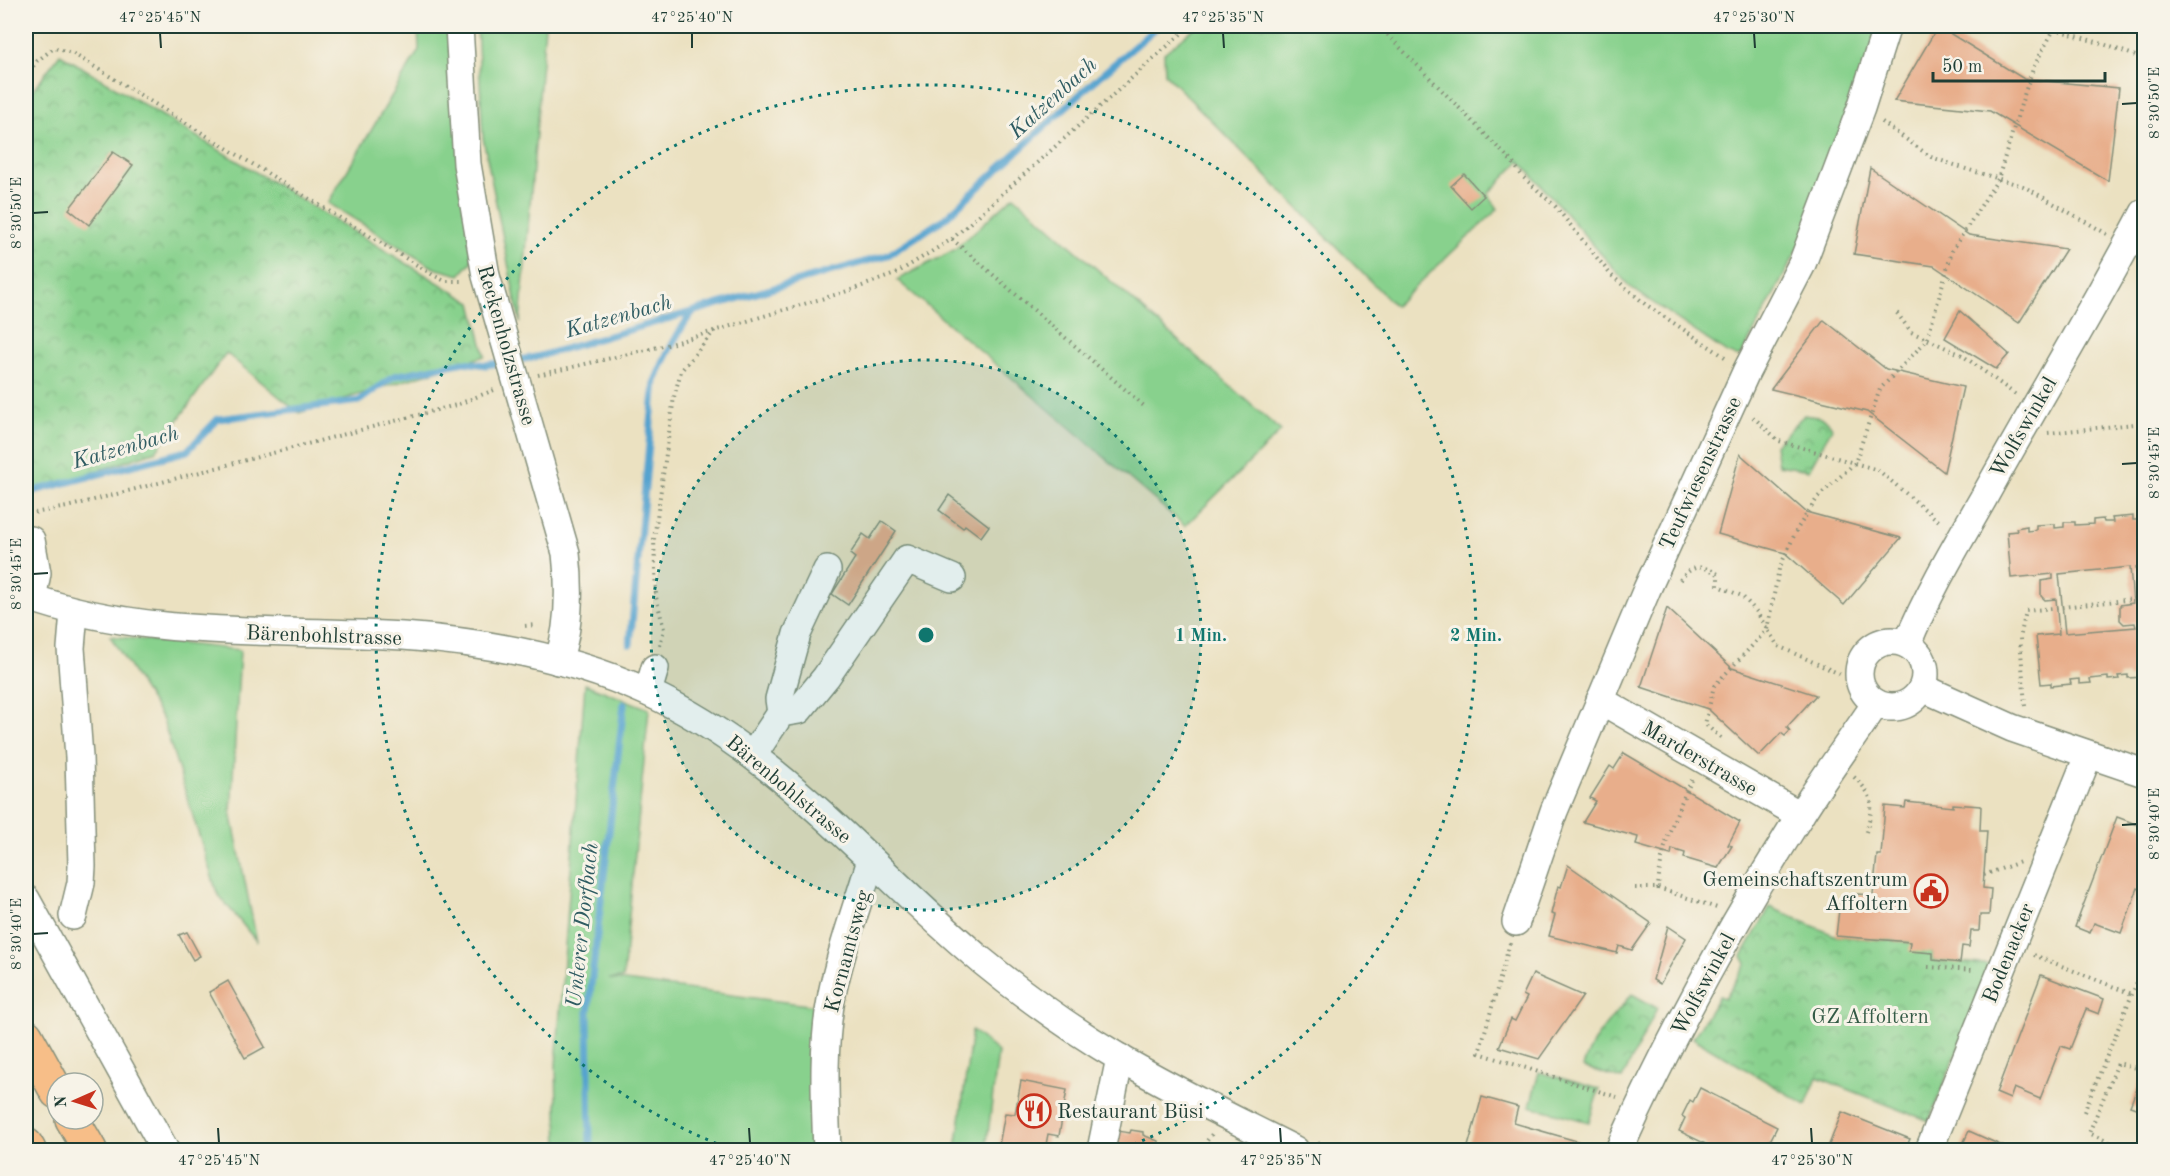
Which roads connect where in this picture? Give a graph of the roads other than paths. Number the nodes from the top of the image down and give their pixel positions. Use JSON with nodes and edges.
{"nodes":[{"id":1,"x":459,"y":26,"type":"edge"},
{"id":2,"x":1887,"y":26,"type":"edge"},
{"id":3,"x":2145,"y":213,"type":"edge"},
{"id":4,"x":28,"y":527,"type":"edge"},
{"id":5,"x":827,"y":570,"type":"dead end"},
{"id":6,"x":952,"y":578,"type":"dead end"},
{"id":7,"x":29,"y":598,"type":"edge"},
{"id":8,"x":74,"y":612,"type":"junction"},
{"id":9,"x":1907,"y":644,"type":"junction"},
{"id":10,"x":558,"y":661,"type":"junction"},
{"id":11,"x":1923,"y":688,"type":"junction"},
{"id":12,"x":1600,"y":700,"type":"junction"},
{"id":13,"x":1876,"y":703,"type":"junction"},
{"id":14,"x":782,"y":713,"type":"junction"},
{"id":15,"x":753,"y":755,"type":"junction"},
{"id":16,"x":2088,"y":756,"type":"junction"},
{"id":17,"x":2145,"y":773,"type":"edge"},
{"id":18,"x":1800,"y":815,"type":"junction"},
{"id":19,"x":872,"y":860,"type":"junction"},
{"id":20,"x":26,"y":899,"type":"edge"},
{"id":21,"x":73,"y":916,"type":"dead end"},
{"id":22,"x":1516,"y":922,"type":"road end"},
{"id":23,"x":26,"y":1036,"type":"edge"},
{"id":24,"x":1120,"y":1058,"type":"junction"},
{"id":25,"x":45,"y":1071,"type":"edge"},
{"id":26,"x":79,"y":1131,"type":"edge"},
{"id":27,"x":26,"y":1145,"type":"edge"},
{"id":28,"x":1304,"y":1145,"type":"edge"},
{"id":29,"x":28,"y":1150,"type":"edge"},
{"id":30,"x":90,"y":1150,"type":"edge"},
{"id":31,"x":165,"y":1150,"type":"edge"},
{"id":32,"x":827,"y":1150,"type":"edge"},
{"id":33,"x":1101,"y":1150,"type":"edge"},
{"id":34,"x":1619,"y":1150,"type":"edge"},
{"id":35,"x":1929,"y":1150,"type":"edge"}],
"edges":[{"from":1,"to":10,"type":"street","name":"Reckenholzstrasse"},
{"from":2,"to":12,"type":"street","name":"Teufwiesenstrasse"},
{"from":3,"to":9,"type":"street","name":"Wolfswinkel"},
{"from":4,"to":7,"type":"street"},
{"from":5,"to":14,"type":"street"},
{"from":6,"to":14,"type":"street"},
{"from":7,"to":8,"type":"street","name":"Bärenbohlstrasse"},
{"from":8,"to":10,"type":"street","name":"Bärenbohlstrasse"},
{"from":8,"to":21,"type":"street"},
{"from":9,"to":11,"type":"street"},
{"from":9,"to":13,"type":"street"},
{"from":10,"to":15,"type":"street","name":"Bärenbohlstrasse"},
{"from":11,"to":13,"type":"street"},
{"from":11,"to":16,"type":"street"},
{"from":12,"to":18,"type":"street","name":"Marderstrasse"},
{"from":12,"to":22,"type":"street","name":"Teufwiesenstrasse"},
{"from":13,"to":18,"type":"street","name":"Wolfswinkel"},
{"from":14,"to":15,"type":"street"},
{"from":15,"to":19,"type":"street","name":"Bärenbohlstrasse"},
{"from":16,"to":17,"type":"street"},
{"from":16,"to":35,"type":"street","name":"Bodenacker"},
{"from":18,"to":34,"type":"street","name":"Wolfswinkel"},
{"from":19,"to":24,"type":"street","name":"Bärenbohlstrasse"},
{"from":19,"to":32,"type":"street","name":"Kornamtsweg"},
{"from":20,"to":31,"type":"street"},
{"from":23,"to":25,"type":"highway"},
{"from":24,"to":28,"type":"street","name":"Bärenbohlstrasse"},
{"from":24,"to":33,"type":"street"},
{"from":26,"to":30,"type":"highway"},
{"from":27,"to":29,"type":"highway"}]}
